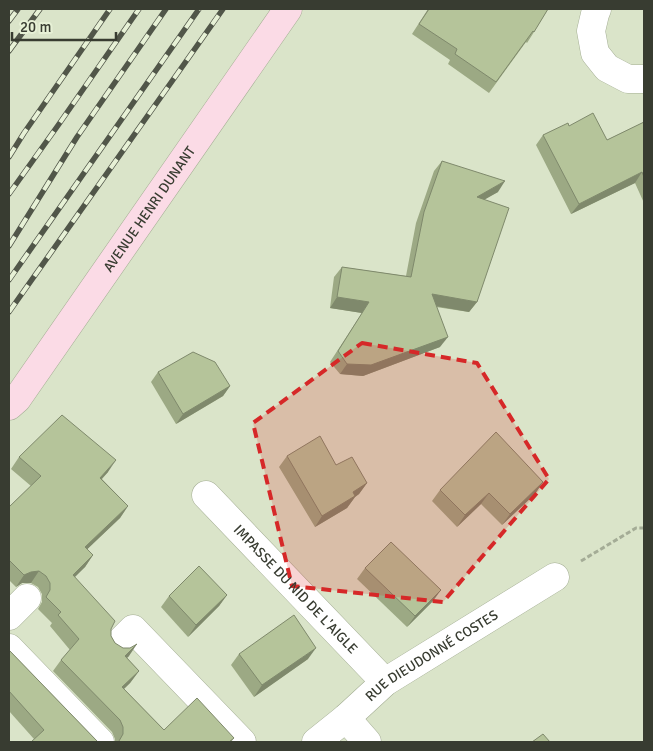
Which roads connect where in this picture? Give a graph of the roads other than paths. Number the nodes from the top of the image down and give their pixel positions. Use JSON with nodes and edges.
{"nodes":[{"id":1,"x":288,"y":9,"type":"edge"},
{"id":2,"x":597,"y":9,"type":"edge"},
{"id":3,"x":644,"y":79,"type":"edge"},
{"id":4,"x":9,"y":406,"type":"edge"},
{"id":5,"x":206,"y":495,"type":"dead end"},
{"id":6,"x":554,"y":577,"type":"road end"},
{"id":7,"x":118,"y":644,"type":"edge"},
{"id":8,"x":9,"y":648,"type":"edge"},
{"id":9,"x":385,"y":682,"type":"junction"},
{"id":10,"x":346,"y":718,"type":"junction"},
{"id":11,"x":100,"y":742,"type":"edge"},
{"id":12,"x":242,"y":742,"type":"edge"},
{"id":13,"x":316,"y":742,"type":"edge"},
{"id":14,"x":367,"y":742,"type":"edge"}],
"edges":[{"from":1,"to":4,"type":"street","name":"AVENUE HENRI DUNANT"},
{"from":2,"to":3,"type":"street"},
{"from":5,"to":9,"type":"street","name":"IMPASSE DU NID DE L'AIGLE"},
{"from":6,"to":9,"type":"street","name":"RUE DIEUDONNÉ COSTES"},
{"from":7,"to":12,"type":"street"},
{"from":8,"to":11,"type":"street"},
{"from":9,"to":10,"type":"street","name":"RUE DIEUDONNÉ COSTES"},
{"from":10,"to":13,"type":"street","name":"RUE DIEUDONNÉ COSTES"},
{"from":10,"to":14,"type":"street"}]}
